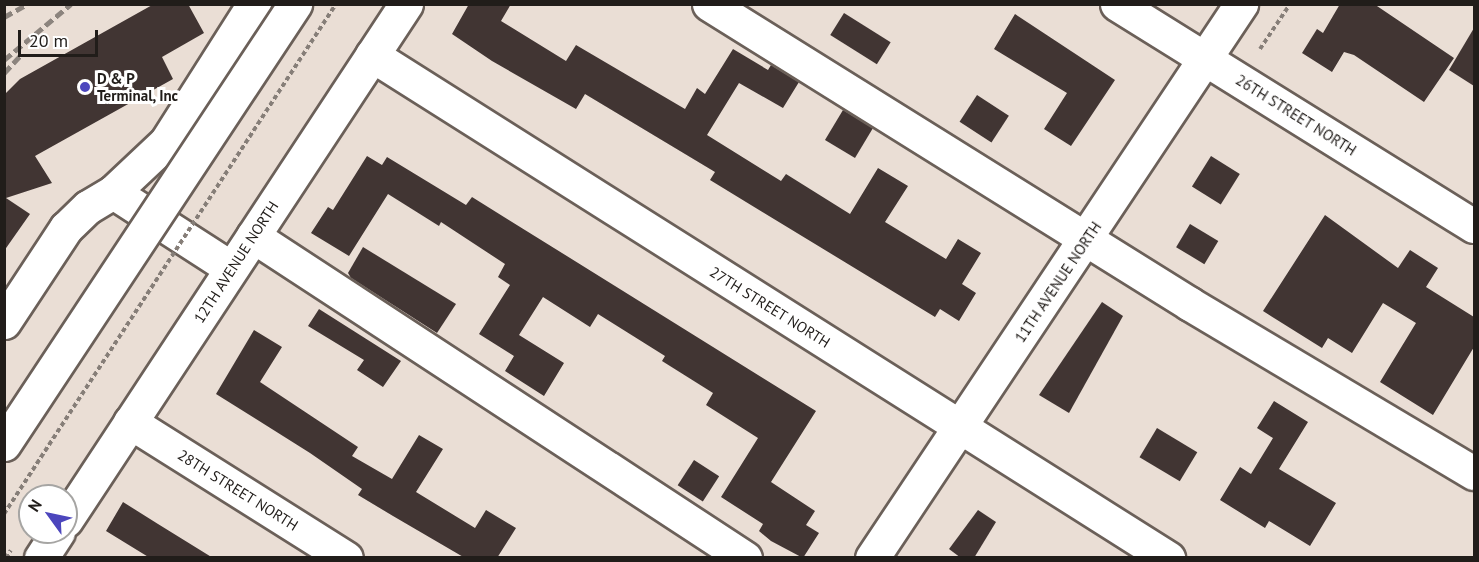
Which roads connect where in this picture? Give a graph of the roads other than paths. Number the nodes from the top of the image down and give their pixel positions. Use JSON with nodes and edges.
{"nodes":[{"id":1,"x":254,"y":4,"type":"edge"},
{"id":2,"x":295,"y":4,"type":"edge"},
{"id":3,"x":406,"y":4,"type":"edge"},
{"id":4,"x":709,"y":4,"type":"edge"},
{"id":5,"x":1116,"y":4,"type":"edge"},
{"id":6,"x":1241,"y":4,"type":"edge"},
{"id":7,"x":372,"y":55,"type":"junction"},
{"id":8,"x":1205,"y":59,"type":"junction"},
{"id":9,"x":113,"y":192,"type":"junction"},
{"id":10,"x":1474,"y":226,"type":"edge"},
{"id":11,"x":253,"y":236,"type":"junction"},
{"id":12,"x":1086,"y":239,"type":"junction"},
{"id":13,"x":231,"y":268,"type":"junction"},
{"id":14,"x":4,"y":322,"type":"edge"},
{"id":15,"x":130,"y":422,"type":"junction"},
{"id":16,"x":960,"y":428,"type":"junction"},
{"id":17,"x":4,"y":444,"type":"edge"},
{"id":18,"x":1474,"y":473,"type":"edge"},
{"id":19,"x":78,"y":502,"type":"edge"},
{"id":20,"x":50,"y":544,"type":"edge"},
{"id":21,"x":41,"y":558,"type":"edge"},
{"id":22,"x":346,"y":558,"type":"edge"},
{"id":23,"x":745,"y":558,"type":"edge"},
{"id":24,"x":872,"y":558,"type":"edge"},
{"id":25,"x":1168,"y":558,"type":"edge"}],
"edges":[{"from":1,"to":9,"type":"street"},
{"from":2,"to":17,"type":"street","bridge":true},
{"from":3,"to":7,"type":"street","name":"12TH AVENUE NORTH"},
{"from":4,"to":12,"type":"street"},
{"from":5,"to":8,"type":"street","name":"26TH STREET NORTH"},
{"from":6,"to":8,"type":"street","name":"11TH AVENUE NORTH"},
{"from":7,"to":11,"type":"street","name":"12TH AVENUE NORTH"},
{"from":7,"to":16,"type":"street","name":"27TH STREET NORTH"},
{"from":8,"to":10,"type":"street","name":"26TH STREET NORTH"},
{"from":8,"to":12,"type":"street","name":"11TH AVENUE NORTH"},
{"from":9,"to":13,"type":"street"},
{"from":9,"to":14,"type":"street"},
{"from":11,"to":13,"type":"street","name":"12TH AVENUE NORTH"},
{"from":11,"to":23,"type":"street"},
{"from":12,"to":16,"type":"street","name":"11TH AVENUE NORTH"},
{"from":12,"to":18,"type":"street"},
{"from":13,"to":15,"type":"street","name":"12TH AVENUE NORTH"},
{"from":15,"to":19,"type":"street","name":"12TH AVENUE NORTH"},
{"from":15,"to":22,"type":"street","name":"28TH STREET NORTH"},
{"from":16,"to":24,"type":"street","name":"11TH AVENUE NORTH"},
{"from":16,"to":25,"type":"street","name":"27TH STREET NORTH"},
{"from":20,"to":21,"type":"street"}]}
